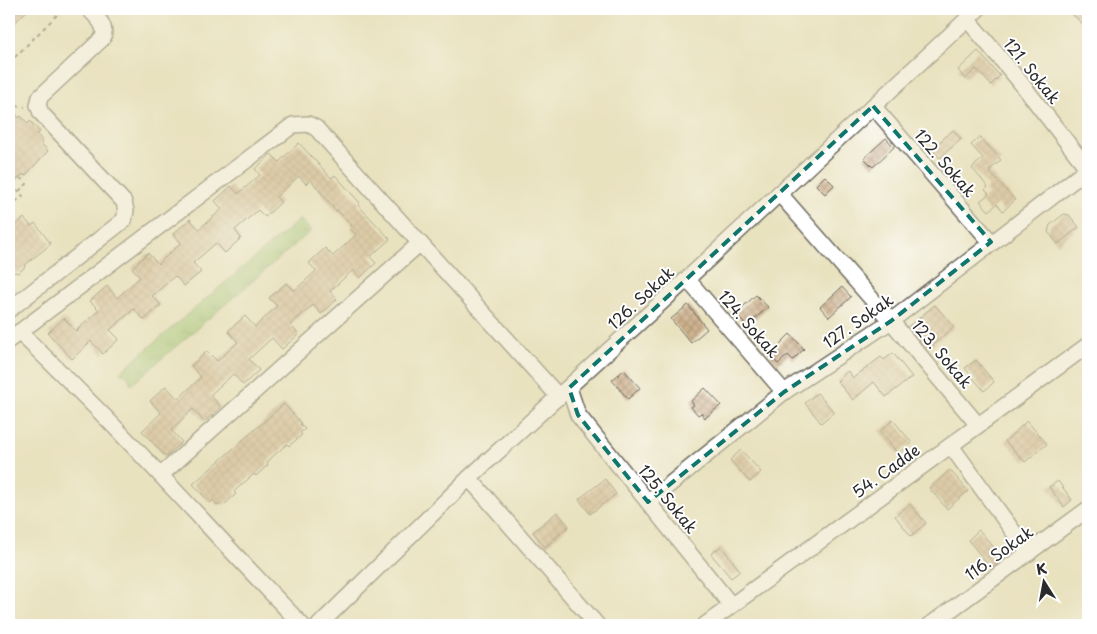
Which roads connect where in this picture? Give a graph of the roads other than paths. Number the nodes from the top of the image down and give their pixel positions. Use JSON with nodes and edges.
{"nodes":[{"id":1,"x":89,"y":9,"type":"edge"},
{"id":2,"x":978,"y":9,"type":"edge"},
{"id":3,"x":967,"y":20,"type":"junction"},
{"id":4,"x":873,"y":106,"type":"junction"},
{"id":5,"x":1088,"y":169,"type":"edge"},
{"id":6,"x":780,"y":193,"type":"junction"},
{"id":7,"x":991,"y":242,"type":"junction"},
{"id":8,"x":420,"y":243,"type":"junction"},
{"id":9,"x":687,"y":279,"type":"junction"},
{"id":10,"x":9,"y":310,"type":"edge"},
{"id":11,"x":891,"y":321,"type":"junction"},
{"id":12,"x":14,"y":336,"type":"edge"},
{"id":13,"x":1088,"y":345,"type":"edge"},
{"id":14,"x":784,"y":392,"type":"junction"},
{"id":15,"x":559,"y":397,"type":"junction"},
{"id":16,"x":578,"y":415,"type":"junction"},
{"id":17,"x":978,"y":425,"type":"junction"},
{"id":18,"x":951,"y":446,"type":"junction"},
{"id":19,"x":162,"y":475,"type":"junction"},
{"id":20,"x":469,"y":478,"type":"junction"},
{"id":21,"x":648,"y":502,"type":"junction"},
{"id":22,"x":1088,"y":509,"type":"edge"},
{"id":23,"x":1029,"y":553,"type":"junction"},
{"id":24,"x":731,"y":605,"type":"junction"},
{"id":25,"x":302,"y":625,"type":"edge"},
{"id":26,"x":319,"y":625,"type":"edge"},
{"id":27,"x":597,"y":625,"type":"edge"},
{"id":28,"x":705,"y":625,"type":"edge"},
{"id":29,"x":930,"y":625,"type":"edge"}],
"edges":[{"from":1,"to":10,"type":"street"},
{"from":2,"to":3,"type":"street","name":"126. Sokak"},
{"from":3,"to":4,"type":"street","name":"126. Sokak"},
{"from":3,"to":5,"type":"street","name":"121. Sokak"},
{"from":4,"to":6,"type":"street","name":"126. Sokak"},
{"from":4,"to":7,"type":"street","name":"122. Sokak"},
{"from":5,"to":7,"type":"street","name":"127. Sokak"},
{"from":6,"to":9,"type":"street","name":"126. Sokak"},
{"from":6,"to":11,"type":"street","name":"123. Sokak"},
{"from":7,"to":11,"type":"street","name":"127. Sokak"},
{"from":8,"to":12,"type":"street"},
{"from":8,"to":15,"type":"street"},
{"from":8,"to":19,"type":"street"},
{"from":9,"to":14,"type":"street","name":"124. Sokak"},
{"from":9,"to":15,"type":"street","name":"126. Sokak"},
{"from":11,"to":14,"type":"street","name":"127. Sokak"},
{"from":11,"to":17,"type":"street","name":"123. Sokak"},
{"from":12,"to":19,"type":"street"},
{"from":13,"to":17,"type":"street","name":"54. Cadde"},
{"from":14,"to":21,"type":"street","name":"127. Sokak"},
{"from":15,"to":16,"type":"street","name":"125. Sokak"},
{"from":15,"to":16,"type":"street"},
{"from":15,"to":20,"type":"street","name":"126. Sokak"},
{"from":16,"to":21,"type":"street","name":"125. Sokak"},
{"from":17,"to":18,"type":"street","name":"54. Cadde"},
{"from":18,"to":23,"type":"street"},
{"from":18,"to":24,"type":"street","name":"54. Cadde"},
{"from":19,"to":25,"type":"street"},
{"from":20,"to":26,"type":"street","name":"126. Sokak"},
{"from":20,"to":27,"type":"street"},
{"from":21,"to":24,"type":"street","name":"125. Sokak"},
{"from":22,"to":23,"type":"street","name":"116. Sokak"},
{"from":23,"to":29,"type":"street","name":"116. Sokak"},
{"from":24,"to":28,"type":"street","name":"54. Cadde"}]}
